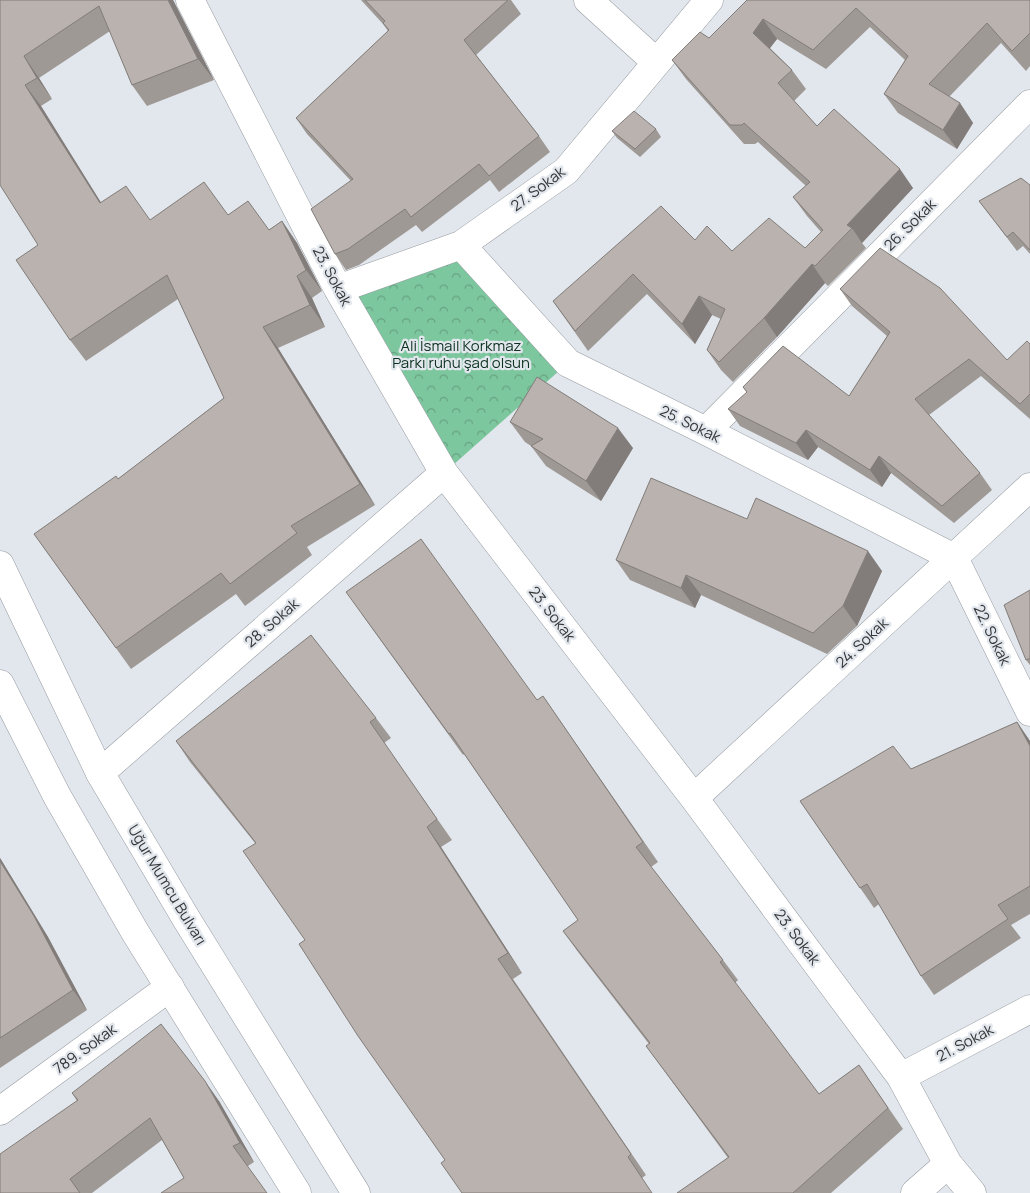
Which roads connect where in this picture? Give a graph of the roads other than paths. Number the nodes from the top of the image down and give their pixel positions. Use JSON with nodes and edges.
{"nodes":[{"id":1,"x":190,"y":0,"type":"edge"},
{"id":2,"x":588,"y":0,"type":"edge"},
{"id":3,"x":709,"y":0,"type":"edge"},
{"id":4,"x":656,"y":62,"type":"junction"},
{"id":5,"x":1030,"y":104,"type":"edge"},
{"id":6,"x":461,"y":245,"type":"junction"},
{"id":7,"x":338,"y":289,"type":"junction"},
{"id":8,"x":706,"y":432,"type":"junction"},
{"id":9,"x":444,"y":473,"type":"junction"},
{"id":10,"x":1030,"y":487,"type":"edge"},
{"id":11,"x":954,"y":558,"type":"junction"},
{"id":12,"x":0,"y":565,"type":"edge"},
{"id":13,"x":0,"y":684,"type":"edge"},
{"id":14,"x":1030,"y":712,"type":"edge"},
{"id":15,"x":100,"y":773,"type":"junction"},
{"id":16,"x":694,"y":798,"type":"junction"},
{"id":17,"x":170,"y":987,"type":"junction"},
{"id":18,"x":1030,"y":1009,"type":"edge"},
{"id":19,"x":901,"y":1077,"type":"junction"},
{"id":20,"x":0,"y":1111,"type":"edge"},
{"id":21,"x":948,"y":1164,"type":"junction"},
{"id":22,"x":297,"y":1193,"type":"edge"},
{"id":23,"x":356,"y":1193,"type":"edge"},
{"id":24,"x":915,"y":1193,"type":"edge"},
{"id":25,"x":972,"y":1193,"type":"edge"}],
"edges":[{"from":1,"to":7,"type":"street","name":"23. Sokak"},
{"from":2,"to":4,"type":"street"},
{"from":3,"to":4,"type":"street","name":"27. Sokak"},
{"from":4,"to":6,"type":"street","name":"27. Sokak"},
{"from":5,"to":8,"type":"street","name":"26. Sokak"},
{"from":6,"to":7,"type":"street","name":"27. Sokak"},
{"from":6,"to":8,"type":"street","name":"25. Sokak"},
{"from":7,"to":9,"type":"street","name":"23. Sokak"},
{"from":8,"to":11,"type":"street","name":"25. Sokak"},
{"from":9,"to":15,"type":"street","name":"28. Sokak"},
{"from":9,"to":16,"type":"street","name":"23. Sokak"},
{"from":10,"to":11,"type":"street","name":"24. Sokak"},
{"from":11,"to":14,"type":"street","name":"22. Sokak"},
{"from":11,"to":16,"type":"street","name":"24. Sokak"},
{"from":12,"to":15,"type":"street","name":"Uğur Mumcu Bulvarı"},
{"from":13,"to":17,"type":"street"},
{"from":15,"to":23,"type":"street","name":"Uğur Mumcu Bulvarı"},
{"from":16,"to":19,"type":"street","name":"23. Sokak"},
{"from":17,"to":20,"type":"street","name":"789. Sokak"},
{"from":17,"to":22,"type":"street"},
{"from":18,"to":19,"type":"street","name":"21. Sokak"},
{"from":19,"to":21,"type":"street","name":"23. Sokak"},
{"from":21,"to":24,"type":"street"},
{"from":21,"to":25,"type":"street","name":"23. Sokak"}]}
